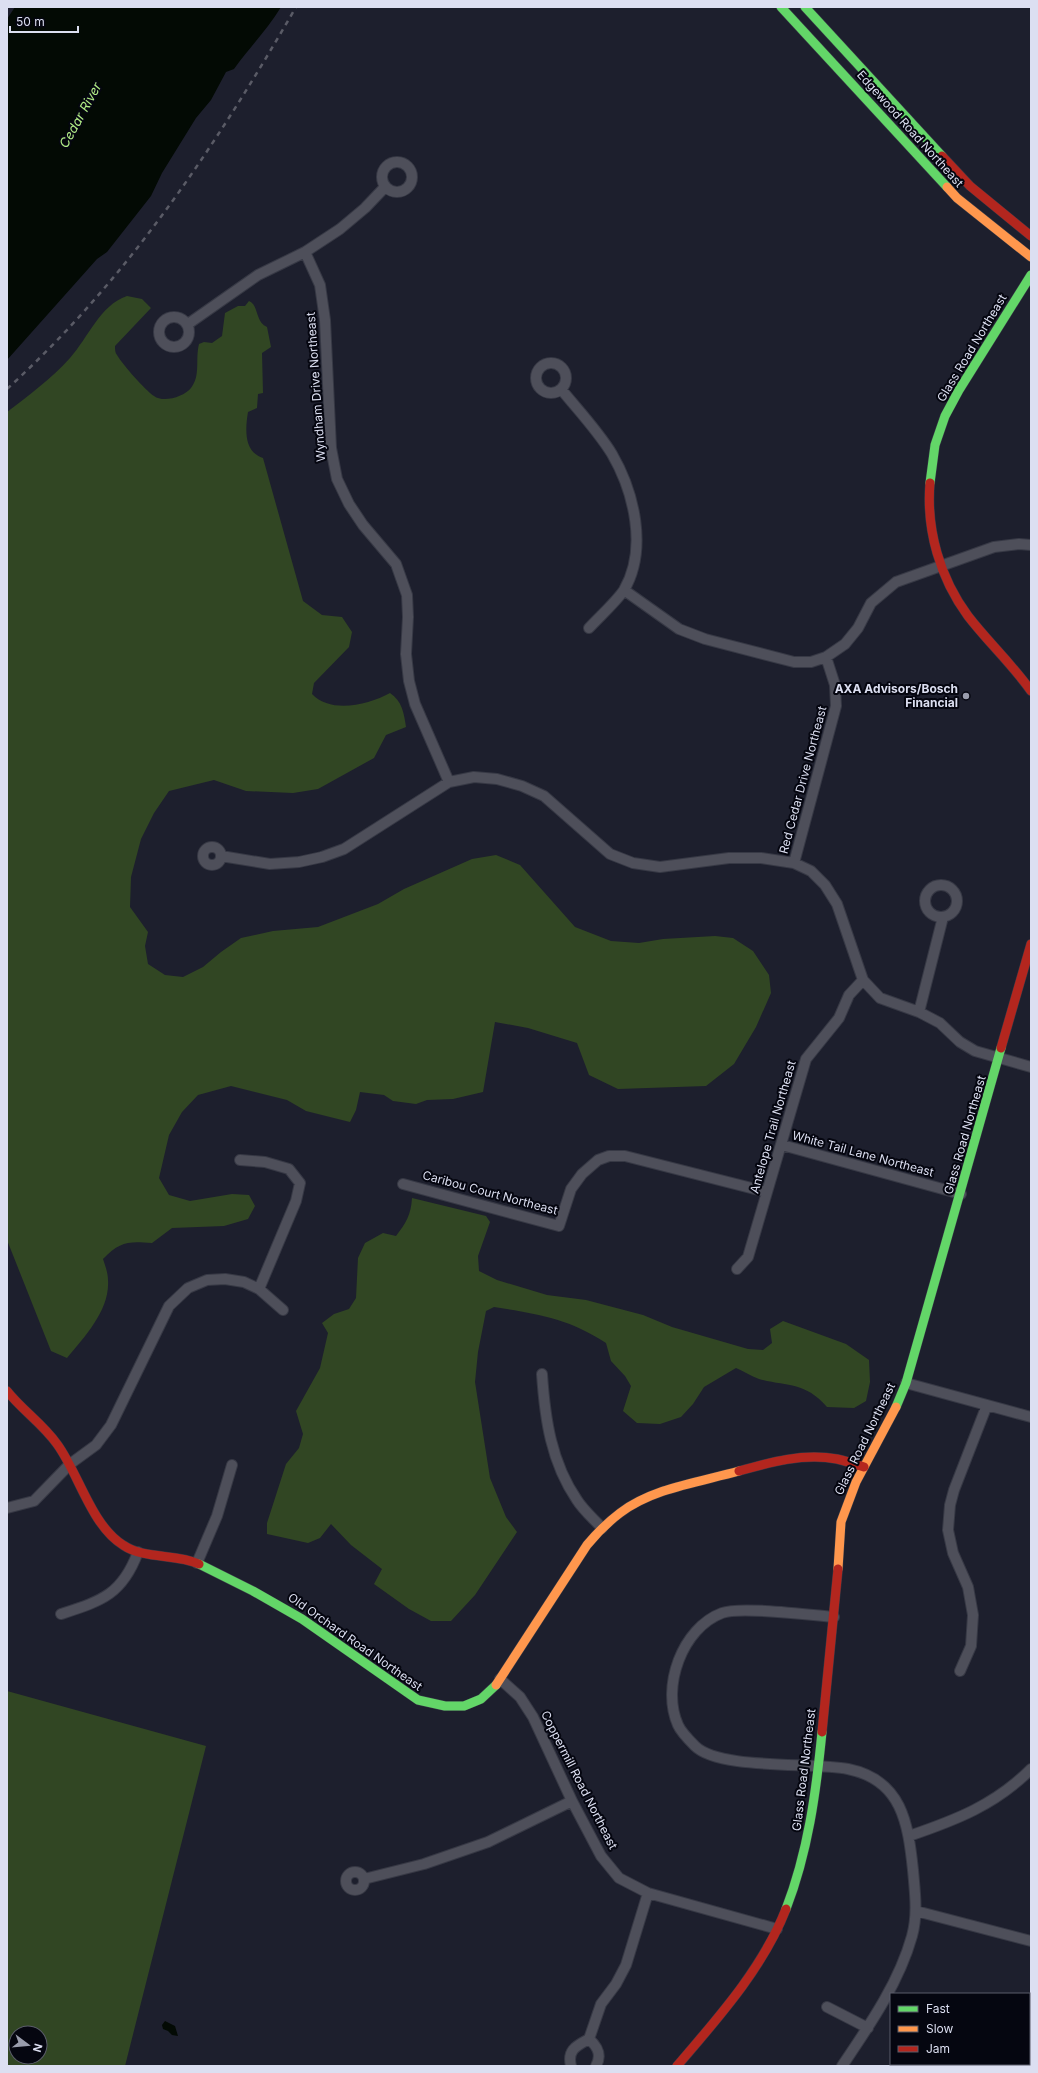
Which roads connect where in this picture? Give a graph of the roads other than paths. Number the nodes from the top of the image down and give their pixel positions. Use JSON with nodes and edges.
{"nodes":[{"id":1,"x":781,"y":7,"type":"edge"},
{"id":2,"x":805,"y":7,"type":"edge"},
{"id":3,"x":848,"y":78,"type":"junction"},
{"id":4,"x":888,"y":97,"type":"junction"},
{"id":5,"x":385,"y":187,"type":"dead end"},
{"id":6,"x":1031,"y":236,"type":"edge"},
{"id":7,"x":305,"y":252,"type":"junction"},
{"id":8,"x":1031,"y":257,"type":"edge"},
{"id":9,"x":1031,"y":275,"type":"edge"},
{"id":10,"x":188,"y":324,"type":"dead end"},
{"id":11,"x":561,"y":389,"type":"dead end"},
{"id":12,"x":1031,"y":545,"type":"edge"},
{"id":13,"x":939,"y":565,"type":"junction"},
{"id":14,"x":624,"y":590,"type":"junction"},
{"id":15,"x":589,"y":628,"type":"dead end"},
{"id":16,"x":826,"y":657,"type":"junction"},
{"id":17,"x":1031,"y":691,"type":"edge"},
{"id":18,"x":449,"y":782,"type":"junction"},
{"id":19,"x":221,"y":856,"type":"dead end"},
{"id":20,"x":794,"y":862,"type":"junction"},
{"id":21,"x":943,"y":917,"type":"dead end"},
{"id":22,"x":1031,"y":944,"type":"edge"},
{"id":23,"x":863,"y":980,"type":"junction"},
{"id":24,"x":919,"y":1012,"type":"junction"},
{"id":25,"x":999,"y":1058,"type":"junction"},
{"id":26,"x":1031,"y":1067,"type":"edge"},
{"id":27,"x":782,"y":1145,"type":"junction"},
{"id":28,"x":240,"y":1160,"type":"dead end"},
{"id":29,"x":403,"y":1184,"type":"dead end"},
{"id":30,"x":767,"y":1192,"type":"junction"},
{"id":31,"x":961,"y":1194,"type":"junction"},
{"id":32,"x":737,"y":1269,"type":"dead end"},
{"id":33,"x":259,"y":1289,"type":"junction"},
{"id":34,"x":283,"y":1310,"type":"dead end"},
{"id":35,"x":542,"y":1374,"type":"dead end"},
{"id":36,"x":906,"y":1383,"type":"junction"},
{"id":37,"x":7,"y":1391,"type":"edge"},
{"id":38,"x":987,"y":1405,"type":"junction"},
{"id":39,"x":1031,"y":1417,"type":"edge"},
{"id":40,"x":70,"y":1464,"type":"junction"},
{"id":41,"x":232,"y":1465,"type":"dead end"},
{"id":42,"x":864,"y":1467,"type":"junction"},
{"id":43,"x":7,"y":1508,"type":"edge"},
{"id":44,"x":602,"y":1528,"type":"junction"},
{"id":45,"x":138,"y":1552,"type":"junction"},
{"id":46,"x":197,"y":1563,"type":"junction"},
{"id":47,"x":61,"y":1614,"type":"dead end"},
{"id":48,"x":834,"y":1617,"type":"junction"},
{"id":49,"x":960,"y":1671,"type":"dead end"},
{"id":50,"x":500,"y":1679,"type":"junction"},
{"id":51,"x":818,"y":1766,"type":"junction"},
{"id":52,"x":1031,"y":1769,"type":"edge"},
{"id":53,"x":572,"y":1801,"type":"junction"},
{"id":54,"x":909,"y":1836,"type":"junction"},
{"id":55,"x":364,"y":1879,"type":"dead end"},
{"id":56,"x":648,"y":1893,"type":"junction"},
{"id":57,"x":916,"y":1911,"type":"junction"},
{"id":58,"x":777,"y":1929,"type":"junction"},
{"id":59,"x":1031,"y":1941,"type":"edge"},
{"id":60,"x":827,"y":2007,"type":"dead end"},
{"id":61,"x":868,"y":2028,"type":"junction"},
{"id":62,"x":589,"y":2039,"type":"junction"},
{"id":63,"x":571,"y":2066,"type":"edge"},
{"id":64,"x":596,"y":2066,"type":"edge"},
{"id":65,"x":677,"y":2066,"type":"edge"},
{"id":66,"x":842,"y":2066,"type":"edge"}],
"edges":[{"from":1,"to":3,"type":"street","name":"Edgewood Road Northeast"},
{"from":2,"to":4,"type":"street","name":"Edgewood Road Northeast"},
{"from":3,"to":4,"type":"street"},
{"from":3,"to":8,"type":"street","name":"Edgewood Road Northeast"},
{"from":4,"to":6,"type":"street","name":"Edgewood Road Northeast"},
{"from":5,"to":7,"type":"street"},
{"from":7,"to":10,"type":"street"},
{"from":7,"to":18,"type":"street","name":"Wyndham Drive Northeast"},
{"from":9,"to":13,"type":"street","name":"Glass Road Northeast"},
{"from":11,"to":14,"type":"street"},
{"from":12,"to":13,"type":"street"},
{"from":13,"to":16,"type":"street"},
{"from":13,"to":17,"type":"street","name":"Glass Road Northeast"},
{"from":14,"to":15,"type":"street"},
{"from":14,"to":16,"type":"street"},
{"from":16,"to":20,"type":"street","name":"Red Cedar Drive Northeast"},
{"from":18,"to":19,"type":"street"},
{"from":18,"to":20,"type":"street"},
{"from":20,"to":23,"type":"street"},
{"from":21,"to":24,"type":"street"},
{"from":22,"to":25,"type":"street","name":"Glass Road Northeast"},
{"from":23,"to":24,"type":"street"},
{"from":23,"to":27,"type":"street","name":"Antelope Trail Northeast"},
{"from":24,"to":25,"type":"street"},
{"from":25,"to":26,"type":"street"},
{"from":25,"to":31,"type":"street","name":"Glass Road Northeast"},
{"from":27,"to":30,"type":"street","name":"Antelope Trail Northeast"},
{"from":27,"to":31,"type":"street","name":"White Tail Lane Northeast"},
{"from":28,"to":33,"type":"street"},
{"from":29,"to":30,"type":"street","name":"Caribou Court Northeast"},
{"from":30,"to":32,"type":"street","name":"Antelope Trail Northeast"},
{"from":31,"to":36,"type":"street","name":"Glass Road Northeast"},
{"from":33,"to":34,"type":"street"},
{"from":33,"to":40,"type":"street"},
{"from":35,"to":44,"type":"street"},
{"from":36,"to":38,"type":"street"},
{"from":36,"to":42,"type":"street","name":"Glass Road Northeast"},
{"from":37,"to":40,"type":"street","name":"Old Orchard Road Northeast"},
{"from":38,"to":39,"type":"street"},
{"from":38,"to":49,"type":"street"},
{"from":40,"to":43,"type":"street"},
{"from":40,"to":45,"type":"street","name":"Old Orchard Road Northeast"},
{"from":41,"to":46,"type":"street"},
{"from":42,"to":44,"type":"street","name":"Old Orchard Road Northeast"},
{"from":42,"to":48,"type":"street","name":"Glass Road Northeast"},
{"from":44,"to":50,"type":"street","name":"Old Orchard Road Northeast"},
{"from":45,"to":46,"type":"street","name":"Old Orchard Road Northeast"},
{"from":45,"to":47,"type":"street"},
{"from":46,"to":50,"type":"street","name":"Old Orchard Road Northeast"},
{"from":48,"to":51,"type":"street","name":"Glass Road Northeast"},
{"from":48,"to":51,"type":"street"},
{"from":50,"to":53,"type":"street","name":"Coppermill Road Northeast"},
{"from":51,"to":54,"type":"street"},
{"from":51,"to":58,"type":"street","name":"Glass Road Northeast"},
{"from":52,"to":54,"type":"street"},
{"from":53,"to":55,"type":"street"},
{"from":53,"to":56,"type":"street","name":"Coppermill Road Northeast"},
{"from":54,"to":57,"type":"street"},
{"from":56,"to":58,"type":"street","name":"Coppermill Road Northeast"},
{"from":56,"to":62,"type":"street"},
{"from":57,"to":59,"type":"street"},
{"from":57,"to":61,"type":"street"},
{"from":58,"to":65,"type":"street","name":"Glass Road Northeast"},
{"from":60,"to":61,"type":"street"},
{"from":61,"to":66,"type":"street"},
{"from":62,"to":63,"type":"street"},
{"from":62,"to":64,"type":"street"}]}
